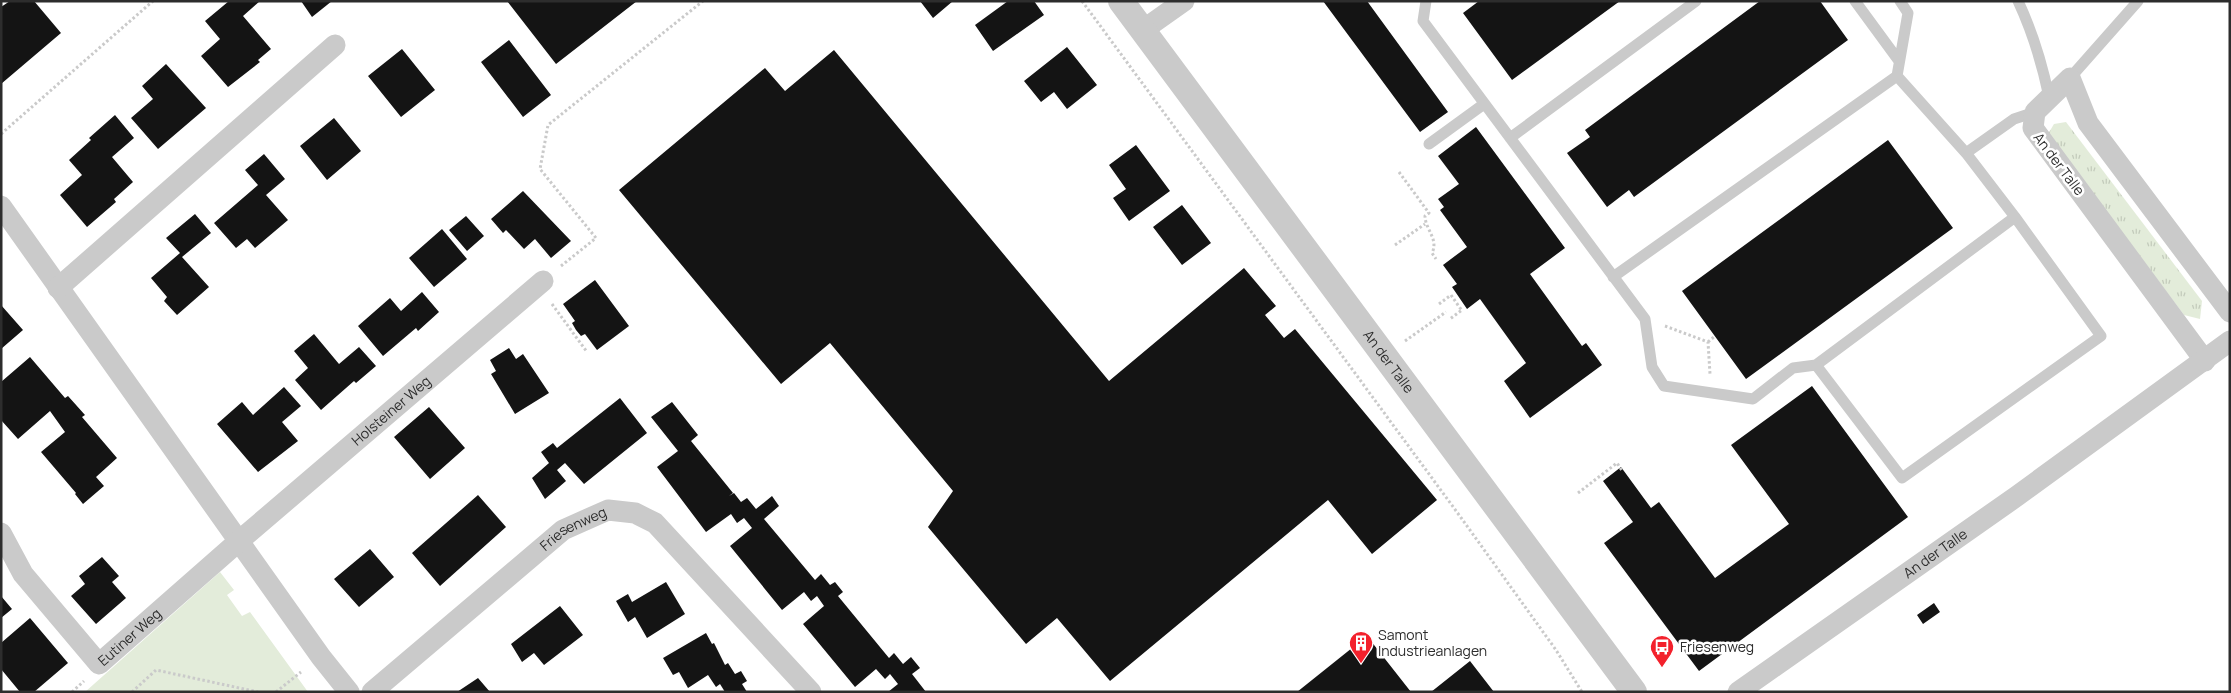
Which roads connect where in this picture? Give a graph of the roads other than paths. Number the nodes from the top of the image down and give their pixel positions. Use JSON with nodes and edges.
{"nodes":[{"id":1,"x":1121,"y":1,"type":"edge"},
{"id":2,"x":1184,"y":1,"type":"edge"},
{"id":3,"x":1426,"y":1,"type":"edge"},
{"id":4,"x":1696,"y":1,"type":"edge"},
{"id":5,"x":1855,"y":1,"type":"edge"},
{"id":6,"x":1900,"y":1,"type":"edge"},
{"id":7,"x":1912,"y":1,"type":"edge"},
{"id":8,"x":2018,"y":1,"type":"edge"},
{"id":9,"x":2138,"y":1,"type":"edge"},
{"id":10,"x":1908,"y":13,"type":"junction"},
{"id":11,"x":1143,"y":30,"type":"junction"},
{"id":12,"x":335,"y":45,"type":"dead end"},
{"id":13,"x":1899,"y":61,"type":"junction"},
{"id":14,"x":1897,"y":76,"type":"junction"},
{"id":15,"x":2070,"y":78,"type":"junction"},
{"id":16,"x":2049,"y":97,"type":"junction"},
{"id":17,"x":1484,"y":104,"type":"junction"},
{"id":18,"x":2034,"y":112,"type":"junction"},
{"id":19,"x":1510,"y":138,"type":"junction"},
{"id":20,"x":1429,"y":144,"type":"dead end"},
{"id":21,"x":1966,"y":152,"type":"junction"},
{"id":22,"x":1,"y":206,"type":"edge"},
{"id":23,"x":2015,"y":217,"type":"junction"},
{"id":24,"x":1613,"y":277,"type":"junction"},
{"id":25,"x":540,"y":283,"type":"road end"},
{"id":26,"x":58,"y":288,"type":"junction"},
{"id":27,"x":2230,"y":312,"type":"edge"},
{"id":28,"x":2230,"y":341,"type":"edge"},
{"id":29,"x":2205,"y":361,"type":"junction"},
{"id":30,"x":1816,"y":364,"type":"junction"},
{"id":31,"x":1,"y":532,"type":"edge"},
{"id":32,"x":239,"y":540,"type":"junction"},
{"id":33,"x":349,"y":692,"type":"edge"},
{"id":34,"x":372,"y":692,"type":"edge"},
{"id":35,"x":811,"y":692,"type":"edge"},
{"id":36,"x":1634,"y":692,"type":"edge"},
{"id":37,"x":1738,"y":692,"type":"edge"}],
"edges":[{"from":1,"to":11,"type":"street","name":"An der Talle"},
{"from":2,"to":11,"type":"street"},
{"from":3,"to":17,"type":"lane"},
{"from":4,"to":19,"type":"lane"},
{"from":5,"to":13,"type":"lane"},
{"from":6,"to":10,"type":"lane"},
{"from":7,"to":10,"type":"lane"},
{"from":8,"to":16,"type":"lane"},
{"from":9,"to":15,"type":"lane"},
{"from":10,"to":13,"type":"lane"},
{"from":11,"to":36,"type":"street","name":"An der Talle"},
{"from":12,"to":26,"type":"street"},
{"from":13,"to":14,"type":"lane"},
{"from":14,"to":21,"type":"lane"},
{"from":14,"to":24,"type":"lane"},
{"from":15,"to":16,"type":"street","name":"An der Talle"},
{"from":15,"to":27,"type":"street"},
{"from":16,"to":18,"type":"street","name":"An der Talle"},
{"from":17,"to":19,"type":"lane"},
{"from":17,"to":20,"type":"lane"},
{"from":18,"to":21,"type":"lane"},
{"from":18,"to":29,"type":"street","name":"An der Talle"},
{"from":19,"to":24,"type":"lane"},
{"from":21,"to":23,"type":"lane"},
{"from":22,"to":26,"type":"street"},
{"from":23,"to":30,"type":"lane"},
{"from":23,"to":30,"type":"lane"},
{"from":24,"to":30,"type":"lane"},
{"from":25,"to":32,"type":"street","name":"Holsteiner Weg"},
{"from":26,"to":32,"type":"street"},
{"from":28,"to":29,"type":"street","name":"An der Talle"},
{"from":29,"to":37,"type":"street","name":"An der Talle"},
{"from":31,"to":32,"type":"street","name":"Eutiner Weg"},
{"from":32,"to":33,"type":"street"},
{"from":34,"to":35,"type":"street","name":"Friesenweg"}]}
